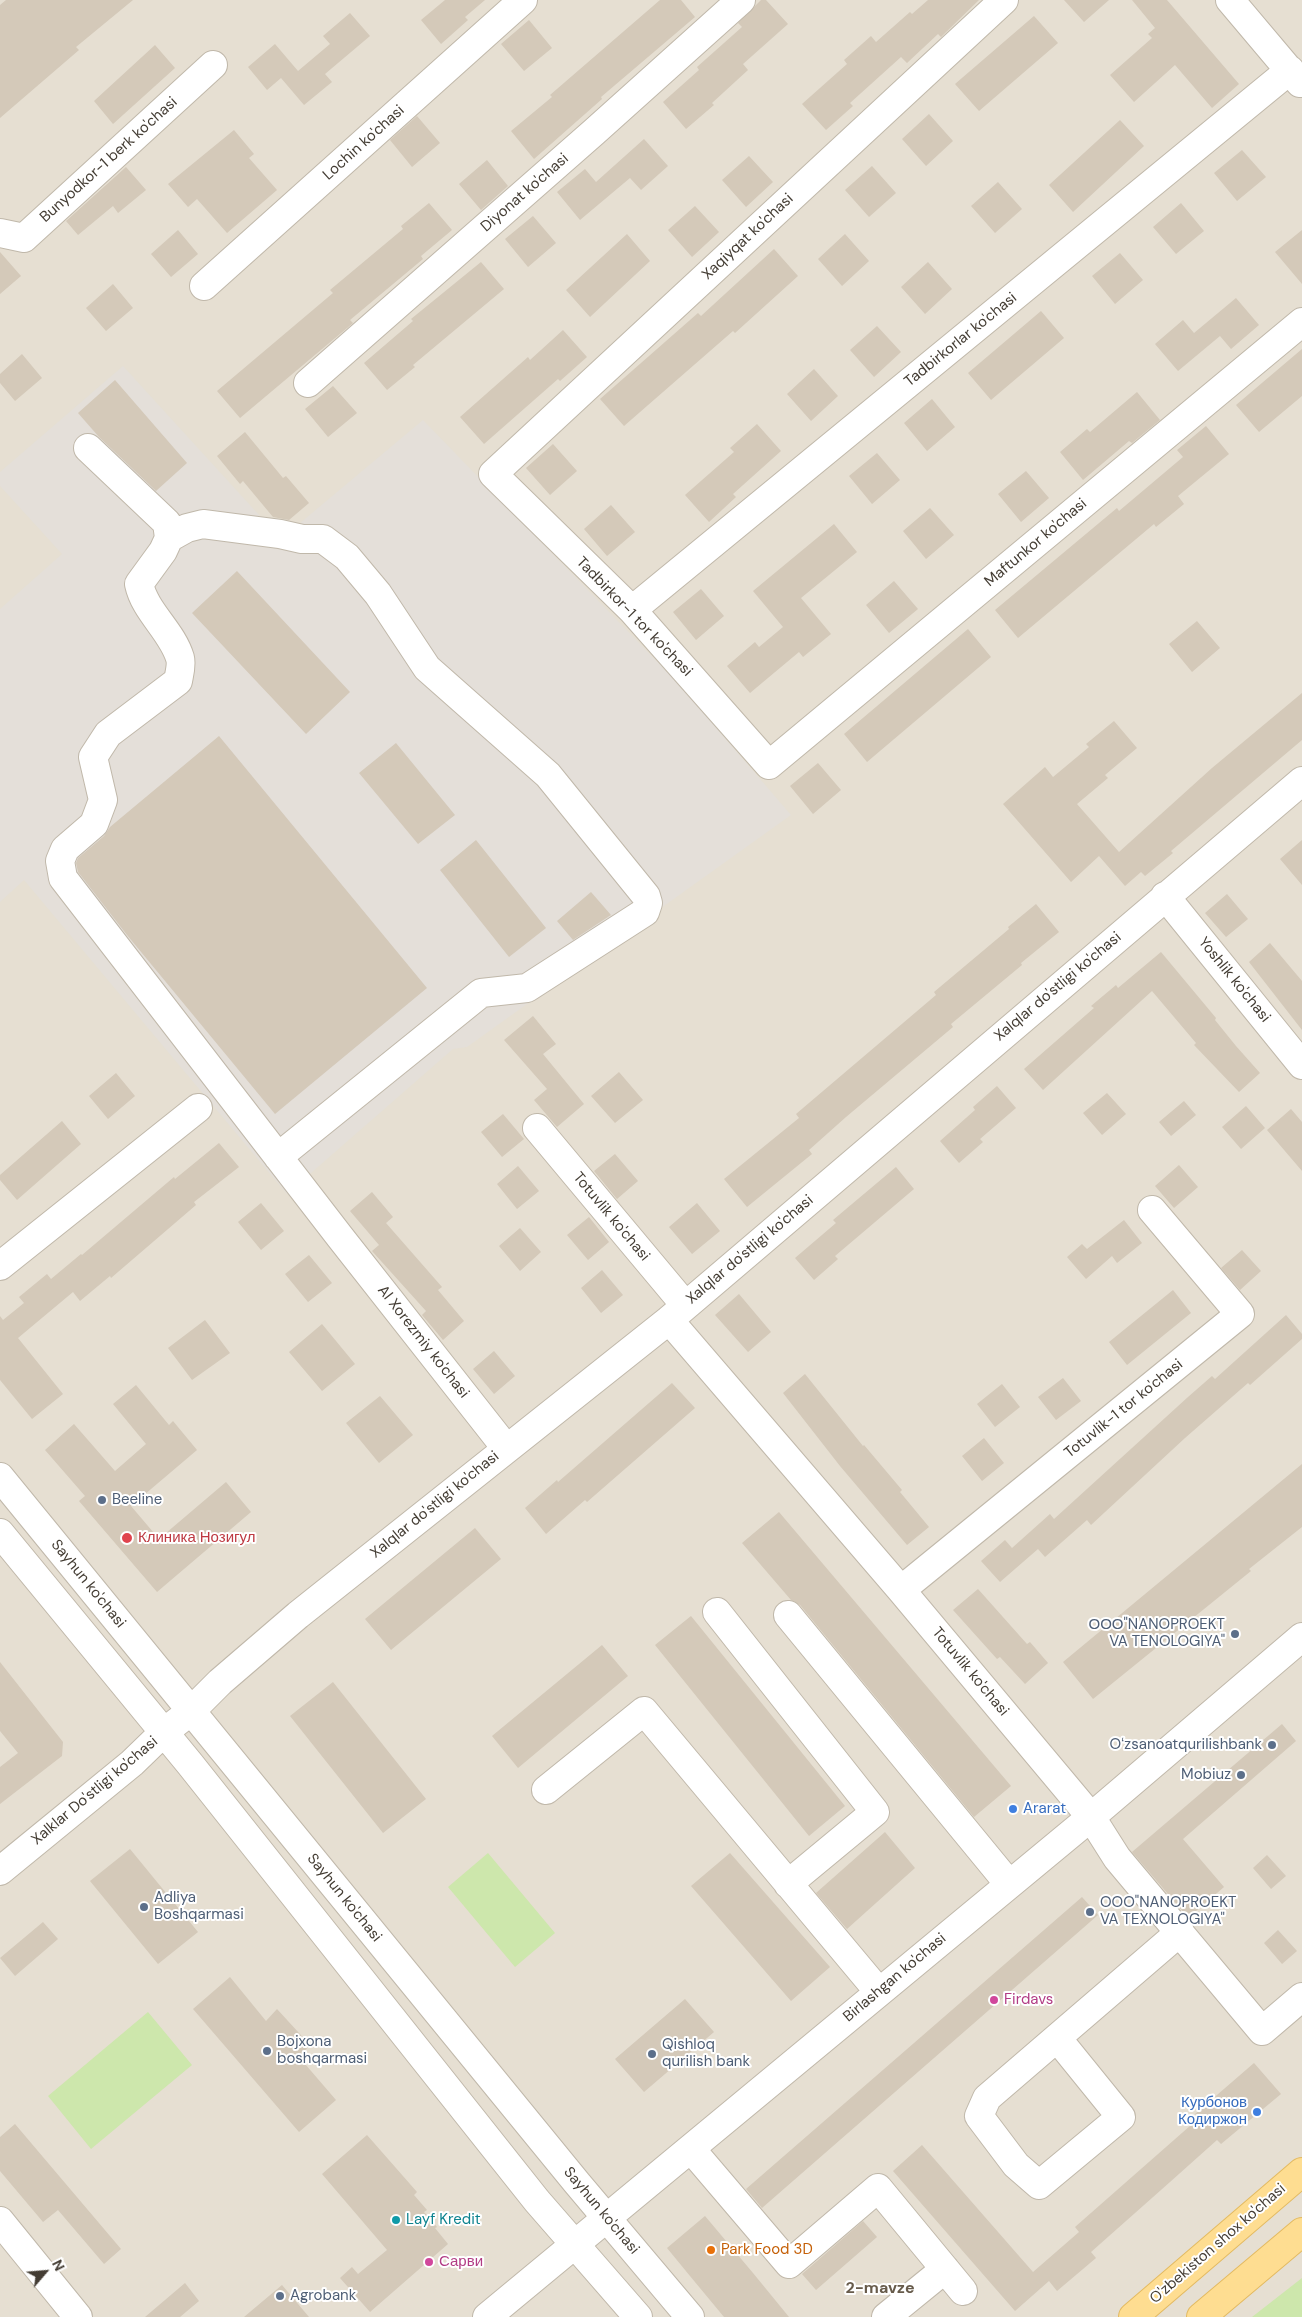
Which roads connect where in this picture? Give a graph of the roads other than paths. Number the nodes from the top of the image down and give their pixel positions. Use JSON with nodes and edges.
{"nodes":[{"id":1,"x":523,"y":0,"type":"edge"},
{"id":2,"x":741,"y":0,"type":"edge"},
{"id":3,"x":1004,"y":0,"type":"edge"},
{"id":4,"x":1230,"y":0,"type":"edge"},
{"id":5,"x":213,"y":66,"type":"dead end"},
{"id":6,"x":1296,"y":77,"type":"edge"},
{"id":7,"x":0,"y":233,"type":"edge"},
{"id":8,"x":204,"y":286,"type":"dead end"},
{"id":9,"x":1302,"y":322,"type":"edge"},
{"id":10,"x":308,"y":384,"type":"dead end"},
{"id":11,"x":88,"y":448,"type":"dead end"},
{"id":12,"x":493,"y":474,"type":"joint"},
{"id":13,"x":169,"y":538,"type":"junction"},
{"id":14,"x":632,"y":610,"type":"junction"},
{"id":15,"x":769,"y":765,"type":"joint"},
{"id":16,"x":1302,"y":781,"type":"edge"},
{"id":17,"x":1165,"y":896,"type":"junction"},
{"id":18,"x":1302,"y":1065,"type":"edge"},
{"id":19,"x":198,"y":1108,"type":"dead end"},
{"id":20,"x":537,"y":1128,"type":"dead end"},
{"id":21,"x":278,"y":1157,"type":"junction"},
{"id":22,"x":1152,"y":1210,"type":"dead end"},
{"id":23,"x":0,"y":1266,"type":"edge"},
{"id":24,"x":677,"y":1312,"type":"junction"},
{"id":25,"x":506,"y":1448,"type":"junction"},
{"id":26,"x":0,"y":1477,"type":"edge"},
{"id":27,"x":0,"y":1533,"type":"edge"},
{"id":28,"x":901,"y":1590,"type":"junction"},
{"id":29,"x":717,"y":1612,"type":"dead end"},
{"id":30,"x":788,"y":1615,"type":"dead end"},
{"id":31,"x":1302,"y":1637,"type":"edge"},
{"id":32,"x":191,"y":1711,"type":"junction"},
{"id":33,"x":163,"y":1733,"type":"junction"},
{"id":34,"x":546,"y":1790,"type":"dead end"},
{"id":35,"x":1091,"y":1817,"type":"junction"},
{"id":36,"x":0,"y":1871,"type":"edge"},
{"id":37,"x":788,"y":1884,"type":"junction"},
{"id":38,"x":1009,"y":1884,"type":"junction"},
{"id":39,"x":1180,"y":1932,"type":"junction"},
{"id":40,"x":879,"y":1992,"type":"junction"},
{"id":41,"x":1302,"y":1997,"type":"edge"},
{"id":42,"x":1057,"y":2038,"type":"junction"},
{"id":43,"x":691,"y":2149,"type":"junction"},
{"id":44,"x":1302,"y":2172,"type":"edge"},
{"id":45,"x":606,"y":2218,"type":"junction"},
{"id":46,"x":0,"y":2221,"type":"edge"},
{"id":47,"x":1302,"y":2232,"type":"edge"},
{"id":48,"x":575,"y":2244,"type":"junction"},
{"id":49,"x":945,"y":2270,"type":"junction"},
{"id":50,"x":963,"y":2291,"type":"dead end"},
{"id":51,"x":78,"y":2317,"type":"edge"},
{"id":52,"x":487,"y":2317,"type":"edge"},
{"id":53,"x":638,"y":2317,"type":"edge"},
{"id":54,"x":690,"y":2317,"type":"edge"},
{"id":55,"x":886,"y":2317,"type":"edge"},
{"id":56,"x":1133,"y":2317,"type":"edge"},
{"id":57,"x":1201,"y":2317,"type":"edge"}],
"edges":[{"from":1,"to":8,"type":"street","name":"Lochin ko'chasi"},
{"from":2,"to":10,"type":"street","name":"Diyonat ko'chasi"},
{"from":3,"to":12,"type":"street","name":"Xaqiyqat ko'chasi"},
{"from":4,"to":6,"type":"street"},
{"from":5,"to":7,"type":"street","name":"Bunyodkor-1 berk ko'chasi"},
{"from":6,"to":14,"type":"street","name":"Tadbirkorlar ko'chasi"},
{"from":9,"to":15,"type":"street","name":"Maftunkor ko'chasi"},
{"from":11,"to":13,"type":"street"},
{"from":12,"to":14,"type":"street","name":"Tadbirkor-1 tor ko'chasi"},
{"from":13,"to":21,"type":"street","name":"Al Xorezmiy ko'chasi"},
{"from":13,"to":21,"type":"street"},
{"from":14,"to":15,"type":"street","name":"Tadbirkor-1 tor ko'chasi"},
{"from":16,"to":17,"type":"street","name":"Xalqlar do'stligi ko'chasi"},
{"from":17,"to":18,"type":"street","name":"Yoshlik ko'chasi"},
{"from":17,"to":24,"type":"street","name":"Xalqlar do'stligi ko'chasi"},
{"from":19,"to":23,"type":"street"},
{"from":20,"to":24,"type":"street","name":"Totuvlik ko'chasi"},
{"from":21,"to":25,"type":"street","name":"Al Xorezmiy ko'chasi"},
{"from":22,"to":28,"type":"street","name":"Totuvlik-1 tor ko'chasi"},
{"from":24,"to":25,"type":"street","name":"Xalqlar do'stligi ko'chasi"},
{"from":24,"to":28,"type":"street","name":"Totuvlik ko'chasi"},
{"from":25,"to":32,"type":"street","name":"Xalqlar do'stligi ko'chasi"},
{"from":26,"to":32,"type":"street","name":"Sayhun ko'chasi"},
{"from":27,"to":33,"type":"street"},
{"from":28,"to":35,"type":"street","name":"Totuvlik ko'chasi"},
{"from":29,"to":37,"type":"street"},
{"from":30,"to":38,"type":"street"},
{"from":31,"to":35,"type":"street","name":"Birlashgan ko'chasi"},
{"from":32,"to":33,"type":"street","name":"Xalklar Do'stligi ko'chasi"},
{"from":32,"to":45,"type":"street","name":"Sayhun ko'chasi"},
{"from":33,"to":36,"type":"street","name":"Xalklar Do'stligi ko'chasi"},
{"from":33,"to":48,"type":"street"},
{"from":34,"to":37,"type":"street"},
{"from":35,"to":38,"type":"street","name":"Birlashgan ko'chasi"},
{"from":35,"to":39,"type":"street","name":"Totuvlik ko'chasi"},
{"from":37,"to":40,"type":"street"},
{"from":38,"to":40,"type":"street","name":"Birlashgan ko'chasi"},
{"from":39,"to":41,"type":"street","name":"Totuvlik ko'chasi"},
{"from":39,"to":42,"type":"street"},
{"from":40,"to":43,"type":"street","name":"Birlashgan ko'chasi"},
{"from":42,"to":42,"type":"street"},
{"from":43,"to":45,"type":"street","name":"Birlashgan ko'chasi"},
{"from":43,"to":49,"type":"street"},
{"from":44,"to":56,"type":"main road","name":"O'zbekiston shox ko'chasi"},
{"from":45,"to":48,"type":"street","name":"Birlashgan ko'chasi"},
{"from":45,"to":54,"type":"street","name":"Sayhun ko'chasi"},
{"from":46,"to":51,"type":"street"},
{"from":47,"to":57,"type":"main road"},
{"from":48,"to":52,"type":"street","name":"Birlashgan ko'chasi"},
{"from":48,"to":53,"type":"street"},
{"from":49,"to":50,"type":"street"},
{"from":49,"to":55,"type":"street"}]}
